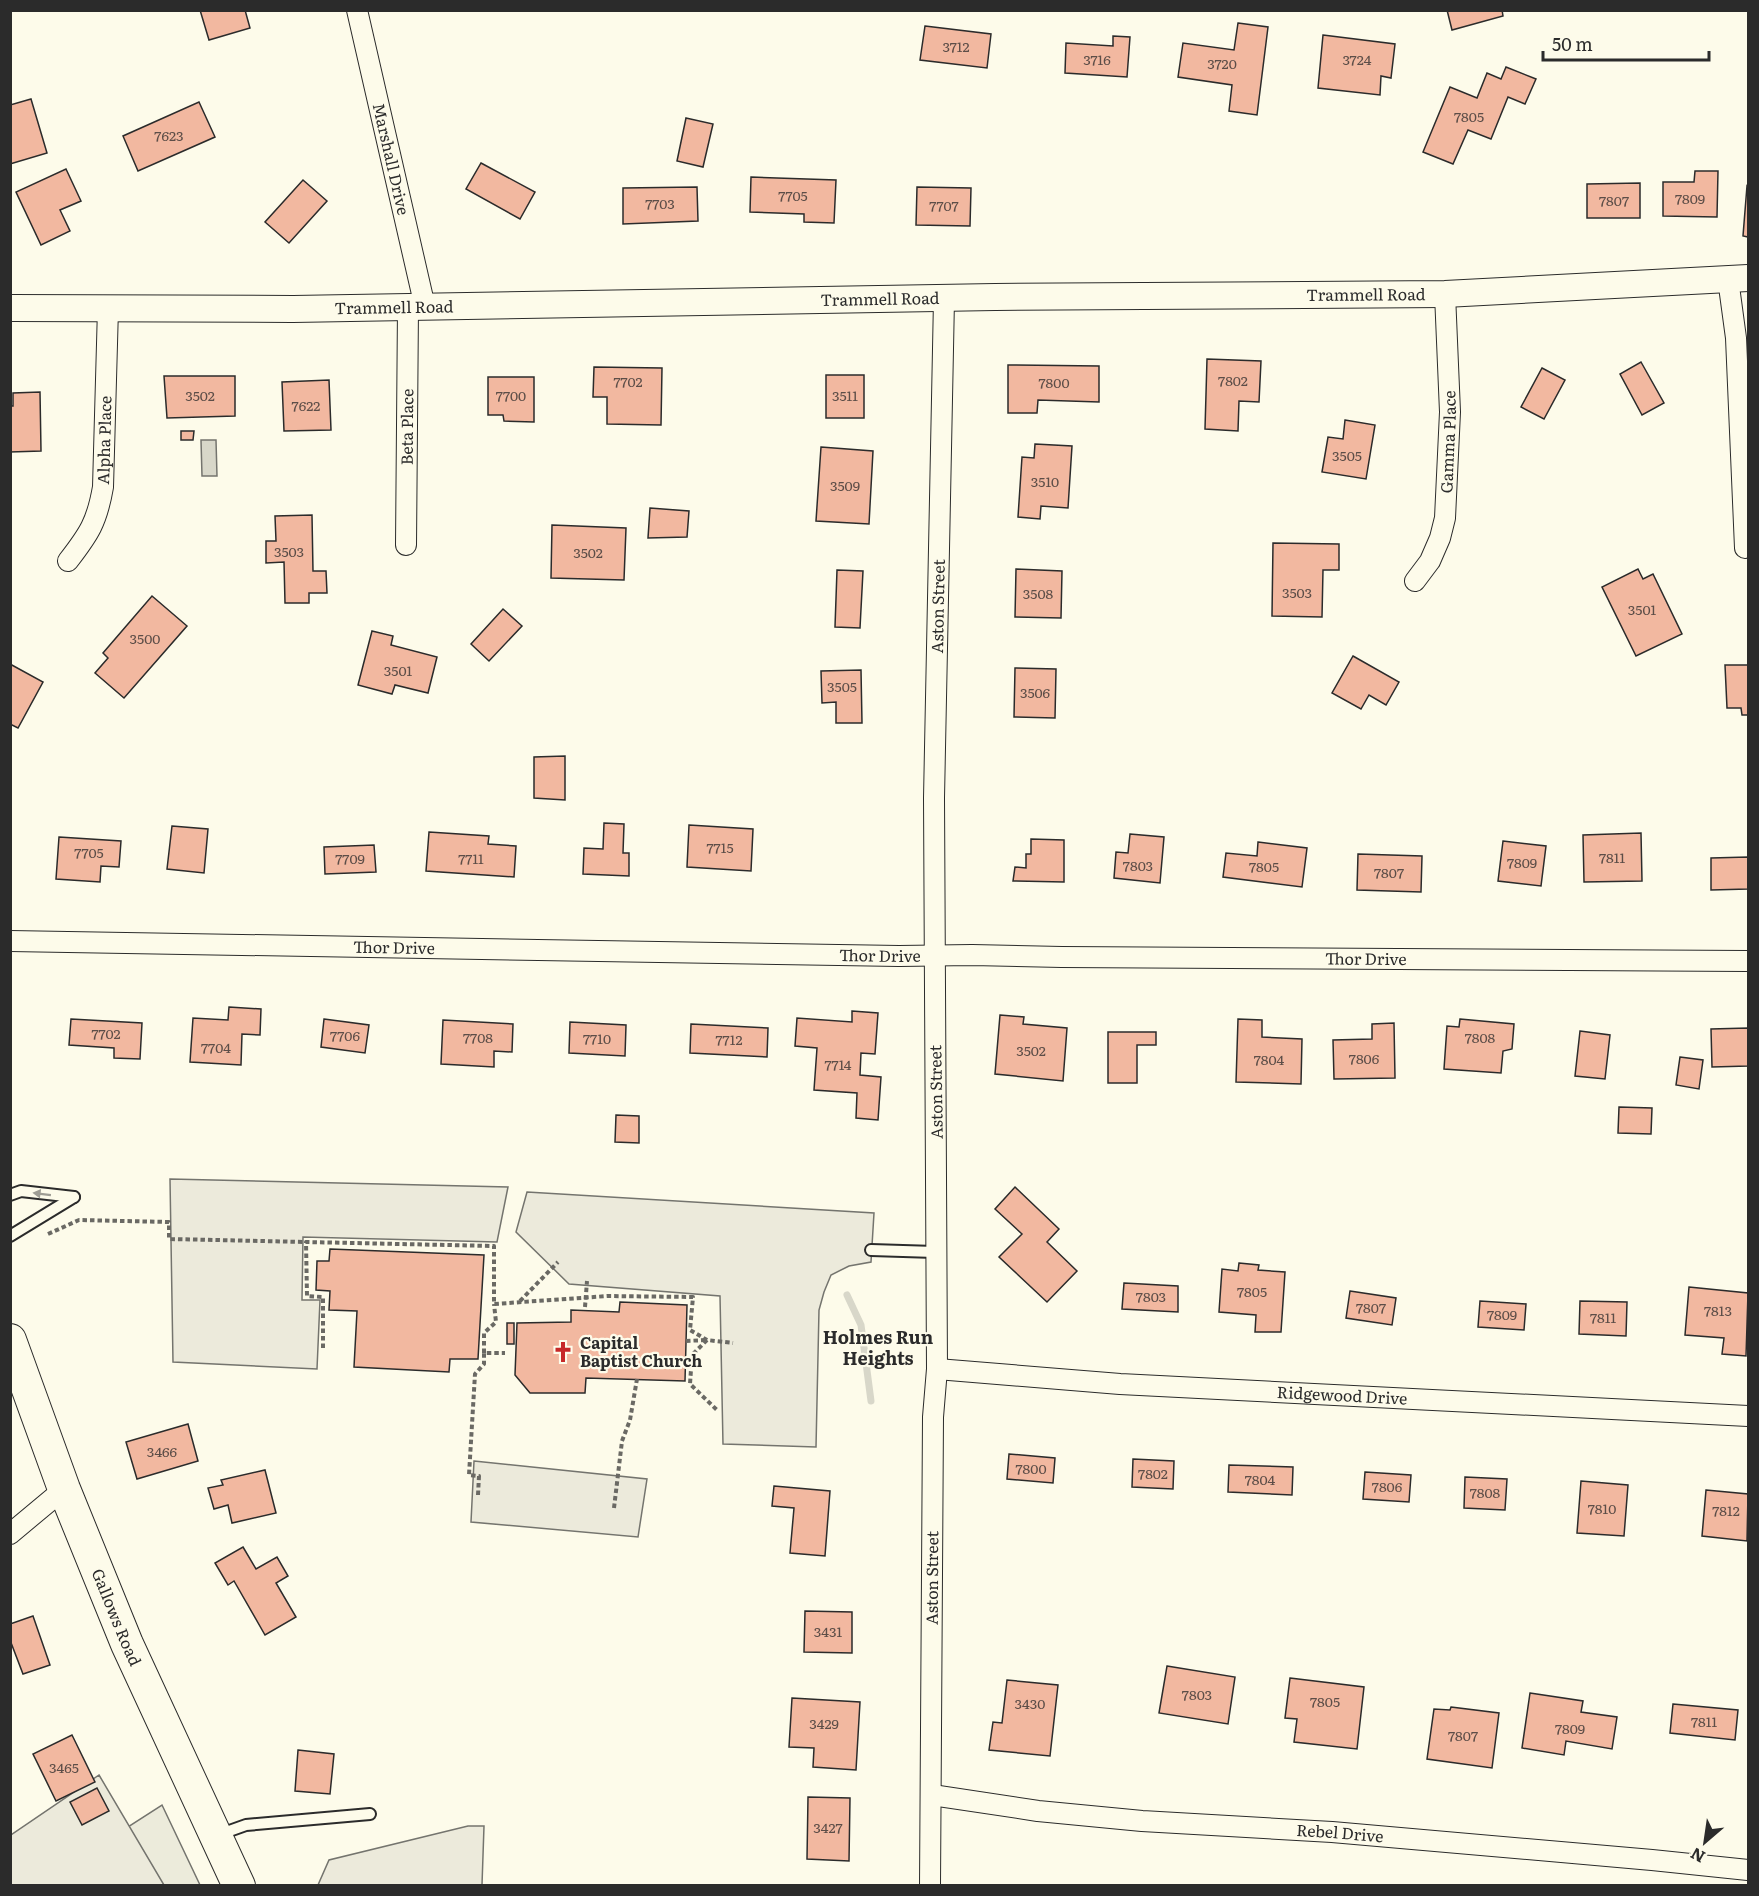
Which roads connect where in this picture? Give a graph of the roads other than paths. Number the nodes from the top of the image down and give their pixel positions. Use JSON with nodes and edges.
{"nodes":[{"id":1,"x":357,"y":10,"type":"edge"},
{"id":2,"x":1738,"y":278,"type":"edge"},
{"id":3,"x":1445,"y":294,"type":"junction"},
{"id":4,"x":944,"y":299,"type":"junction"},
{"id":5,"x":417,"y":307,"type":"junction"},
{"id":6,"x":10,"y":308,"type":"edge"},
{"id":7,"x":108,"y":308,"type":"junction"},
{"id":8,"x":406,"y":545,"type":"dead end"},
{"id":9,"x":1745,"y":548,"type":"dead end"},
{"id":10,"x":68,"y":561,"type":"dead end"},
{"id":11,"x":1415,"y":581,"type":"dead end"},
{"id":12,"x":10,"y":941,"type":"edge"},
{"id":13,"x":934,"y":956,"type":"junction"},
{"id":14,"x":1749,"y":961,"type":"edge"},
{"id":15,"x":10,"y":1195,"type":"edge"},
{"id":16,"x":10,"y":1236,"type":"edge"},
{"id":17,"x":871,"y":1250,"type":"dead end"},
{"id":18,"x":935,"y":1252,"type":"junction"},
{"id":19,"x":10,"y":1340,"type":"edge"},
{"id":20,"x":937,"y":1369,"type":"junction"},
{"id":21,"x":1749,"y":1416,"type":"edge"},
{"id":22,"x":64,"y":1489,"type":"junction"},
{"id":23,"x":10,"y":1534,"type":"edge"},
{"id":24,"x":932,"y":1795,"type":"junction"},
{"id":25,"x":370,"y":1814,"type":"dead end"},
{"id":26,"x":215,"y":1836,"type":"junction"},
{"id":27,"x":1749,"y":1870,"type":"edge"},
{"id":28,"x":239,"y":1886,"type":"edge"},
{"id":29,"x":930,"y":1886,"type":"edge"}],
"edges":[{"from":1,"to":5,"type":"street","name":"Marshall Drive"},
{"from":2,"to":3,"type":"street","name":"Trammell Road"},
{"from":2,"to":9,"type":"street"},
{"from":3,"to":4,"type":"street","name":"Trammell Road"},
{"from":3,"to":11,"type":"street","name":"Gamma Place"},
{"from":4,"to":5,"type":"street","name":"Trammell Road"},
{"from":4,"to":13,"type":"street","name":"Aston Street"},
{"from":5,"to":7,"type":"street","name":"Trammell Road"},
{"from":5,"to":8,"type":"street","name":"Beta Place"},
{"from":6,"to":7,"type":"street","name":"Trammell Road"},
{"from":7,"to":10,"type":"street","name":"Alpha Place"},
{"from":12,"to":13,"type":"street","name":"Thor Drive"},
{"from":13,"to":14,"type":"street","name":"Thor Drive"},
{"from":13,"to":18,"type":"street","name":"Aston Street"},
{"from":16,"to":15,"type":"lane","one_way":true},
{"from":17,"to":18,"type":"lane"},
{"from":18,"to":20,"type":"street","name":"Aston Street"},
{"from":19,"to":22,"type":"main road","name":"Gallows Road"},
{"from":20,"to":21,"type":"street","name":"Ridgewood Drive"},
{"from":20,"to":24,"type":"street","name":"Aston Street"},
{"from":22,"to":23,"type":"street"},
{"from":22,"to":26,"type":"main road","name":"Gallows Road"},
{"from":24,"to":27,"type":"street","name":"Rebel Drive"},
{"from":24,"to":29,"type":"street","name":"Aston Street"},
{"from":25,"to":26,"type":"lane"},
{"from":26,"to":28,"type":"main road","name":"Gallows Road"}]}
